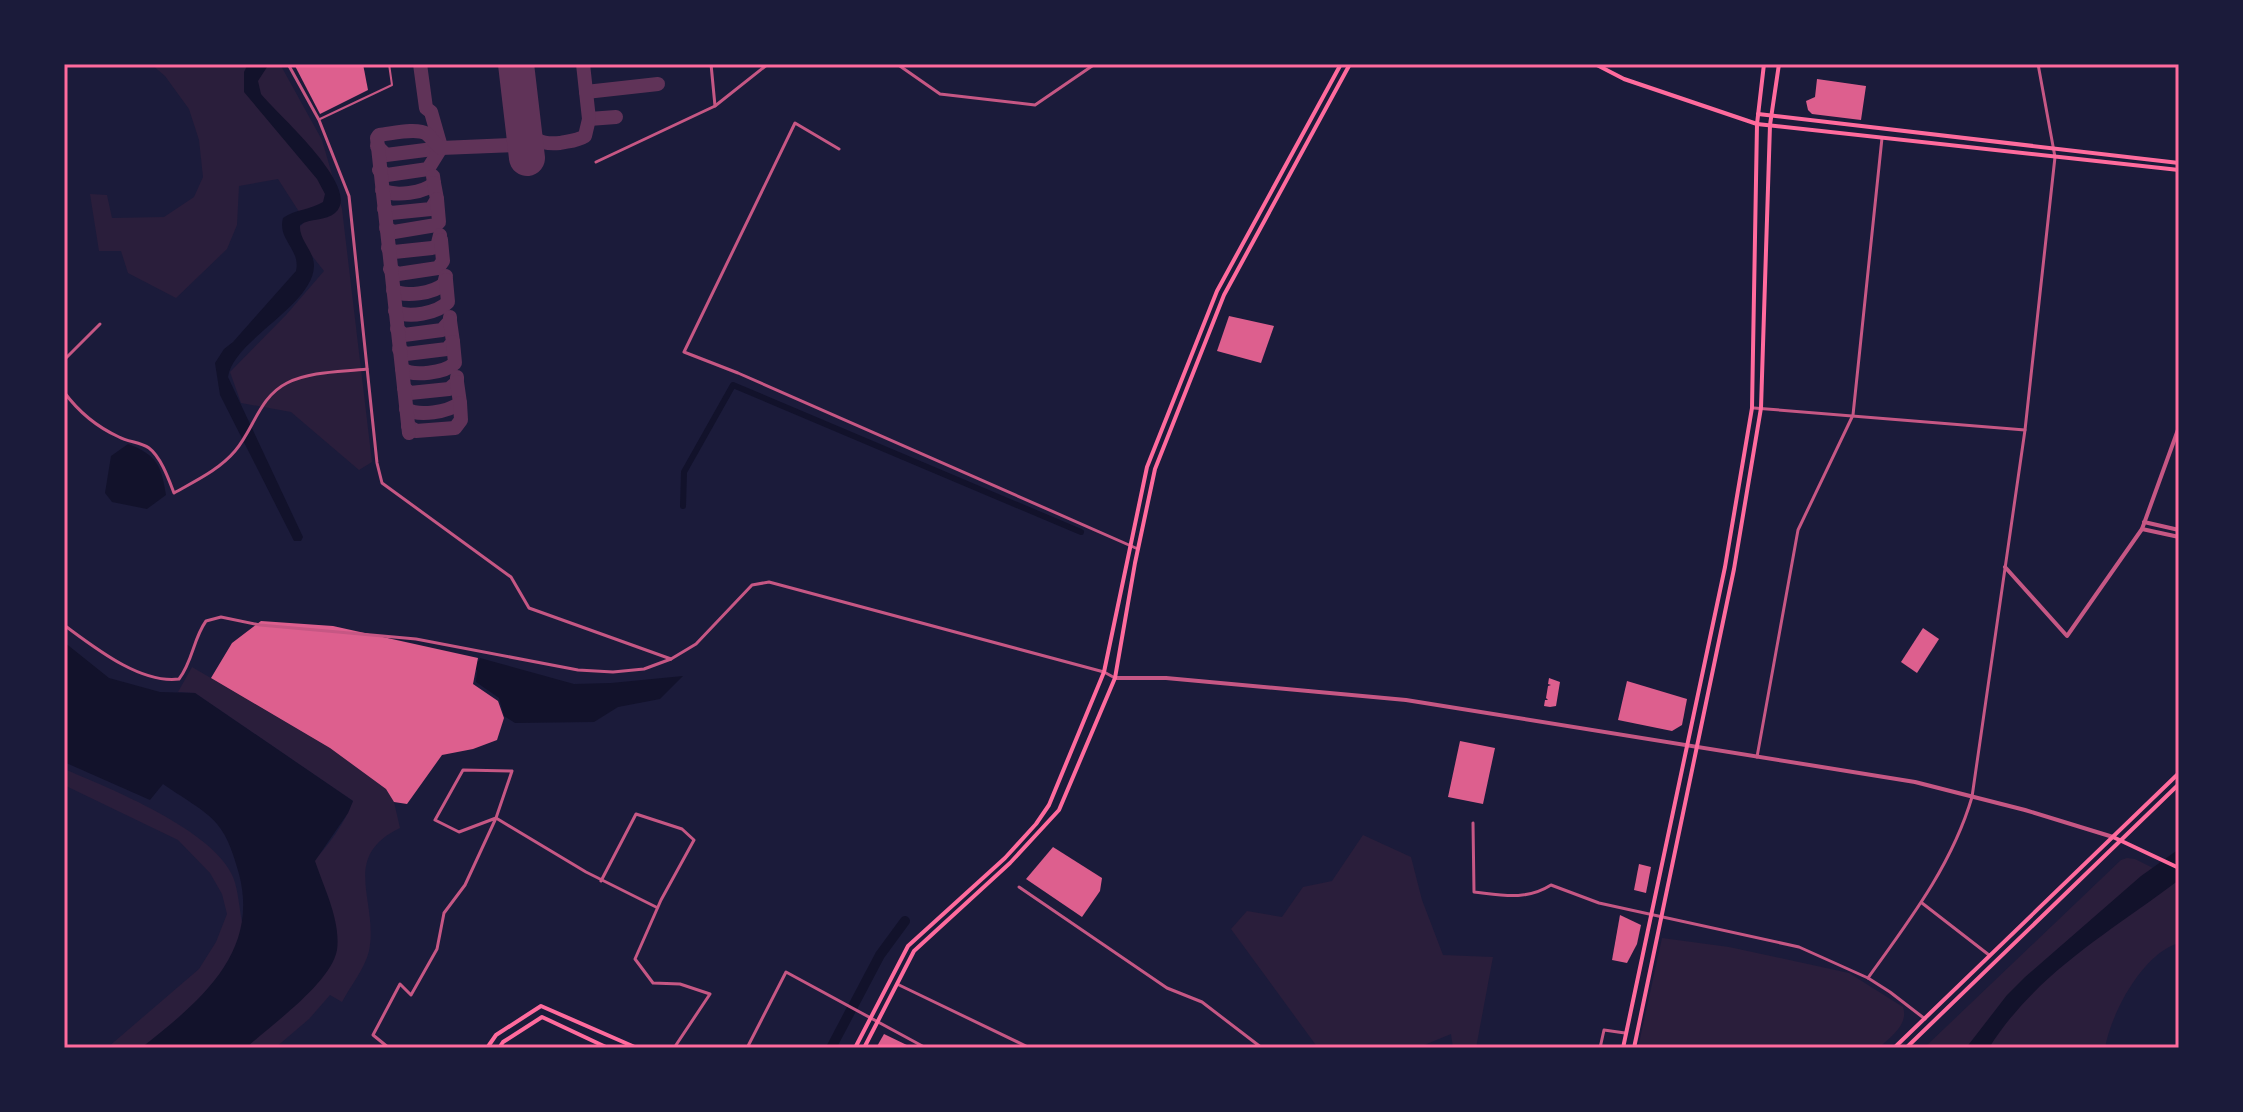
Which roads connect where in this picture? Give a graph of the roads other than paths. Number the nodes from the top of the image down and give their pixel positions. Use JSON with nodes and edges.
{"nodes":[{"id":1,"x":288,"y":64,"type":"edge"},
{"id":2,"x":389,"y":64,"type":"edge"},
{"id":3,"x":711,"y":64,"type":"edge"},
{"id":4,"x":768,"y":64,"type":"edge"},
{"id":5,"x":897,"y":64,"type":"edge"},
{"id":6,"x":1095,"y":64,"type":"edge"},
{"id":7,"x":1135,"y":64,"type":"edge"},
{"id":8,"x":1144,"y":64,"type":"edge"},
{"id":9,"x":1341,"y":64,"type":"edge"},
{"id":10,"x":1350,"y":64,"type":"edge"},
{"id":11,"x":1595,"y":64,"type":"edge"},
{"id":12,"x":1764,"y":64,"type":"edge"},
{"id":13,"x":1779,"y":64,"type":"edge"},
{"id":14,"x":2038,"y":64,"type":"edge"},
{"id":15,"x":715,"y":106,"type":"junction"},
{"id":16,"x":1758,"y":114,"type":"junction"},
{"id":17,"x":1771,"y":116,"type":"junction"},
{"id":18,"x":319,"y":120,"type":"junction"},
{"id":19,"x":1757,"y":124,"type":"junction"},
{"id":20,"x":1770,"y":125,"type":"junction"},
{"id":21,"x":1882,"y":138,"type":"junction"},
{"id":22,"x":839,"y":149,"type":"dead end"},
{"id":23,"x":2054,"y":149,"type":"junction"},
{"id":24,"x":2055,"y":157,"type":"junction"},
{"id":25,"x":596,"y":162,"type":"dead end"},
{"id":26,"x":2179,"y":163,"type":"edge"},
{"id":27,"x":2179,"y":170,"type":"edge"},
{"id":28,"x":100,"y":324,"type":"dead end"},
{"id":29,"x":64,"y":360,"type":"edge"},
{"id":30,"x":367,"y":369,"type":"junction"},
{"id":31,"x":64,"y":392,"type":"edge"},
{"id":32,"x":1752,"y":408,"type":"junction"},
{"id":33,"x":1761,"y":408,"type":"junction"},
{"id":34,"x":1853,"y":415,"type":"junction"},
{"id":35,"x":2179,"y":427,"type":"edge"},
{"id":36,"x":2025,"y":430,"type":"junction"},
{"id":37,"x":2177,"y":437,"type":"edge"},
{"id":38,"x":2144,"y":522,"type":"junction"},
{"id":39,"x":2142,"y":529,"type":"junction"},
{"id":40,"x":2179,"y":530,"type":"edge"},
{"id":41,"x":2179,"y":537,"type":"edge"},
{"id":42,"x":1130,"y":547,"type":"junction"},
{"id":43,"x":1138,"y":549,"type":"junction"},
{"id":44,"x":2005,"y":567,"type":"junction"},
{"id":45,"x":64,"y":625,"type":"edge"},
{"id":46,"x":671,"y":659,"type":"junction"},
{"id":47,"x":1104,"y":672,"type":"junction"},
{"id":48,"x":1115,"y":678,"type":"junction"},
{"id":49,"x":1686,"y":746,"type":"junction"},
{"id":50,"x":1697,"y":748,"type":"junction"},
{"id":51,"x":1757,"y":757,"type":"junction"},
{"id":52,"x":2179,"y":773,"type":"edge"},
{"id":53,"x":2179,"y":784,"type":"edge"},
{"id":54,"x":1972,"y":797,"type":"junction"},
{"id":55,"x":496,"y":818,"type":"junction"},
{"id":56,"x":1473,"y":823,"type":"dead end"},
{"id":57,"x":2113,"y":837,"type":"junction"},
{"id":58,"x":2121,"y":840,"type":"junction"},
{"id":59,"x":2179,"y":868,"type":"edge"},
{"id":60,"x":601,"y":881,"type":"junction"},
{"id":61,"x":1019,"y":887,"type":"dead end"},
{"id":62,"x":1922,"y":903,"type":"junction"},
{"id":63,"x":658,"y":908,"type":"junction"},
{"id":64,"x":1653,"y":915,"type":"junction"},
{"id":65,"x":1662,"y":917,"type":"junction"},
{"id":66,"x":1990,"y":956,"type":"junction"},
{"id":67,"x":1868,"y":978,"type":"junction"},
{"id":68,"x":897,"y":984,"type":"junction"},
{"id":69,"x":869,"y":1018,"type":"junction"},
{"id":70,"x":1925,"y":1019,"type":"junction"},
{"id":71,"x":876,"y":1023,"type":"junction"},
{"id":72,"x":1627,"y":1033,"type":"junction"},
{"id":73,"x":389,"y":1048,"type":"edge"},
{"id":74,"x":487,"y":1048,"type":"edge"},
{"id":75,"x":499,"y":1048,"type":"edge"},
{"id":76,"x":608,"y":1048,"type":"edge"},
{"id":77,"x":637,"y":1048,"type":"edge"},
{"id":78,"x":674,"y":1048,"type":"edge"},
{"id":79,"x":747,"y":1048,"type":"edge"},
{"id":80,"x":855,"y":1048,"type":"edge"},
{"id":81,"x":864,"y":1048,"type":"edge"},
{"id":82,"x":926,"y":1048,"type":"edge"},
{"id":83,"x":1030,"y":1048,"type":"edge"},
{"id":84,"x":1262,"y":1048,"type":"edge"},
{"id":85,"x":1600,"y":1048,"type":"edge"},
{"id":86,"x":1623,"y":1048,"type":"edge"},
{"id":87,"x":1634,"y":1048,"type":"edge"},
{"id":88,"x":1894,"y":1048,"type":"edge"},
{"id":89,"x":1906,"y":1048,"type":"edge"}],
"edges":[{"from":1,"to":18,"type":"street"},
{"from":2,"to":18,"type":"lane"},
{"from":3,"to":15,"type":"street"},
{"from":4,"to":15,"type":"street"},
{"from":5,"to":6,"type":"street"},
{"from":7,"to":8,"type":"street"},
{"from":9,"to":42,"type":"main road"},
{"from":10,"to":43,"type":"main road"},
{"from":11,"to":19,"type":"main road"},
{"from":12,"to":16,"type":"main road"},
{"from":13,"to":17,"type":"main road"},
{"from":14,"to":23,"type":"street"},
{"from":15,"to":25,"type":"street"},
{"from":16,"to":17,"type":"main road"},
{"from":16,"to":19,"type":"main road"},
{"from":17,"to":20,"type":"main road"},
{"from":17,"to":23,"type":"main road"},
{"from":18,"to":30,"type":"street"},
{"from":19,"to":20,"type":"main road"},
{"from":19,"to":32,"type":"main road"},
{"from":20,"to":21,"type":"main road"},
{"from":20,"to":33,"type":"main road"},
{"from":21,"to":24,"type":"main road"},
{"from":21,"to":34,"type":"street"},
{"from":22,"to":42,"type":"street"},
{"from":23,"to":24,"type":"street"},
{"from":23,"to":26,"type":"main road"},
{"from":24,"to":27,"type":"main road"},
{"from":24,"to":36,"type":"street"},
{"from":28,"to":29,"type":"street"},
{"from":30,"to":31,"type":"street"},
{"from":30,"to":46,"type":"street"},
{"from":32,"to":33,"type":"street"},
{"from":32,"to":49,"type":"main road"},
{"from":33,"to":34,"type":"street"},
{"from":33,"to":50,"type":"main road"},
{"from":34,"to":36,"type":"street"},
{"from":34,"to":51,"type":"street"},
{"from":35,"to":37,"type":"street"},
{"from":36,"to":44,"type":"street"},
{"from":37,"to":38,"type":"street"},
{"from":38,"to":39,"type":"street"},
{"from":38,"to":40,"type":"street"},
{"from":39,"to":41,"type":"street"},
{"from":39,"to":44,"type":"street"},
{"from":42,"to":43,"type":"street"},
{"from":42,"to":47,"type":"main road"},
{"from":43,"to":48,"type":"main road"},
{"from":44,"to":54,"type":"street"},
{"from":45,"to":46,"type":"street"},
{"from":46,"to":47,"type":"street"},
{"from":47,"to":48,"type":"street"},
{"from":47,"to":69,"type":"main road"},
{"from":48,"to":49,"type":"street"},
{"from":48,"to":68,"type":"main road"},
{"from":49,"to":50,"type":"street"},
{"from":49,"to":64,"type":"main road"},
{"from":50,"to":51,"type":"street"},
{"from":50,"to":65,"type":"main road"},
{"from":51,"to":54,"type":"street"},
{"from":52,"to":57,"type":"main road"},
{"from":53,"to":58,"type":"main road"},
{"from":54,"to":57,"type":"street"},
{"from":54,"to":62,"type":"street"},
{"from":55,"to":55,"type":"street"},
{"from":55,"to":60,"type":"street"},
{"from":55,"to":73,"type":"street"},
{"from":56,"to":64,"type":"street"},
{"from":57,"to":58,"type":"main road"},
{"from":57,"to":66,"type":"main road"},
{"from":58,"to":59,"type":"main road"},
{"from":58,"to":89,"type":"main road"},
{"from":60,"to":63,"type":"street"},
{"from":60,"to":63,"type":"street"},
{"from":61,"to":84,"type":"street"},
{"from":62,"to":66,"type":"street"},
{"from":62,"to":67,"type":"street"},
{"from":63,"to":78,"type":"street"},
{"from":64,"to":65,"type":"street"},
{"from":64,"to":72,"type":"main road"},
{"from":65,"to":67,"type":"street"},
{"from":65,"to":87,"type":"main road"},
{"from":66,"to":70,"type":"main road"},
{"from":67,"to":70,"type":"street"},
{"from":68,"to":71,"type":"main road"},
{"from":68,"to":83,"type":"street"},
{"from":69,"to":71,"type":"street"},
{"from":69,"to":79,"type":"street"},
{"from":69,"to":80,"type":"main road"},
{"from":70,"to":88,"type":"main road"},
{"from":71,"to":81,"type":"main road"},
{"from":71,"to":82,"type":"street"},
{"from":72,"to":85,"type":"street"},
{"from":72,"to":86,"type":"main road"},
{"from":74,"to":77,"type":"main road"},
{"from":75,"to":76,"type":"main road"}]}
